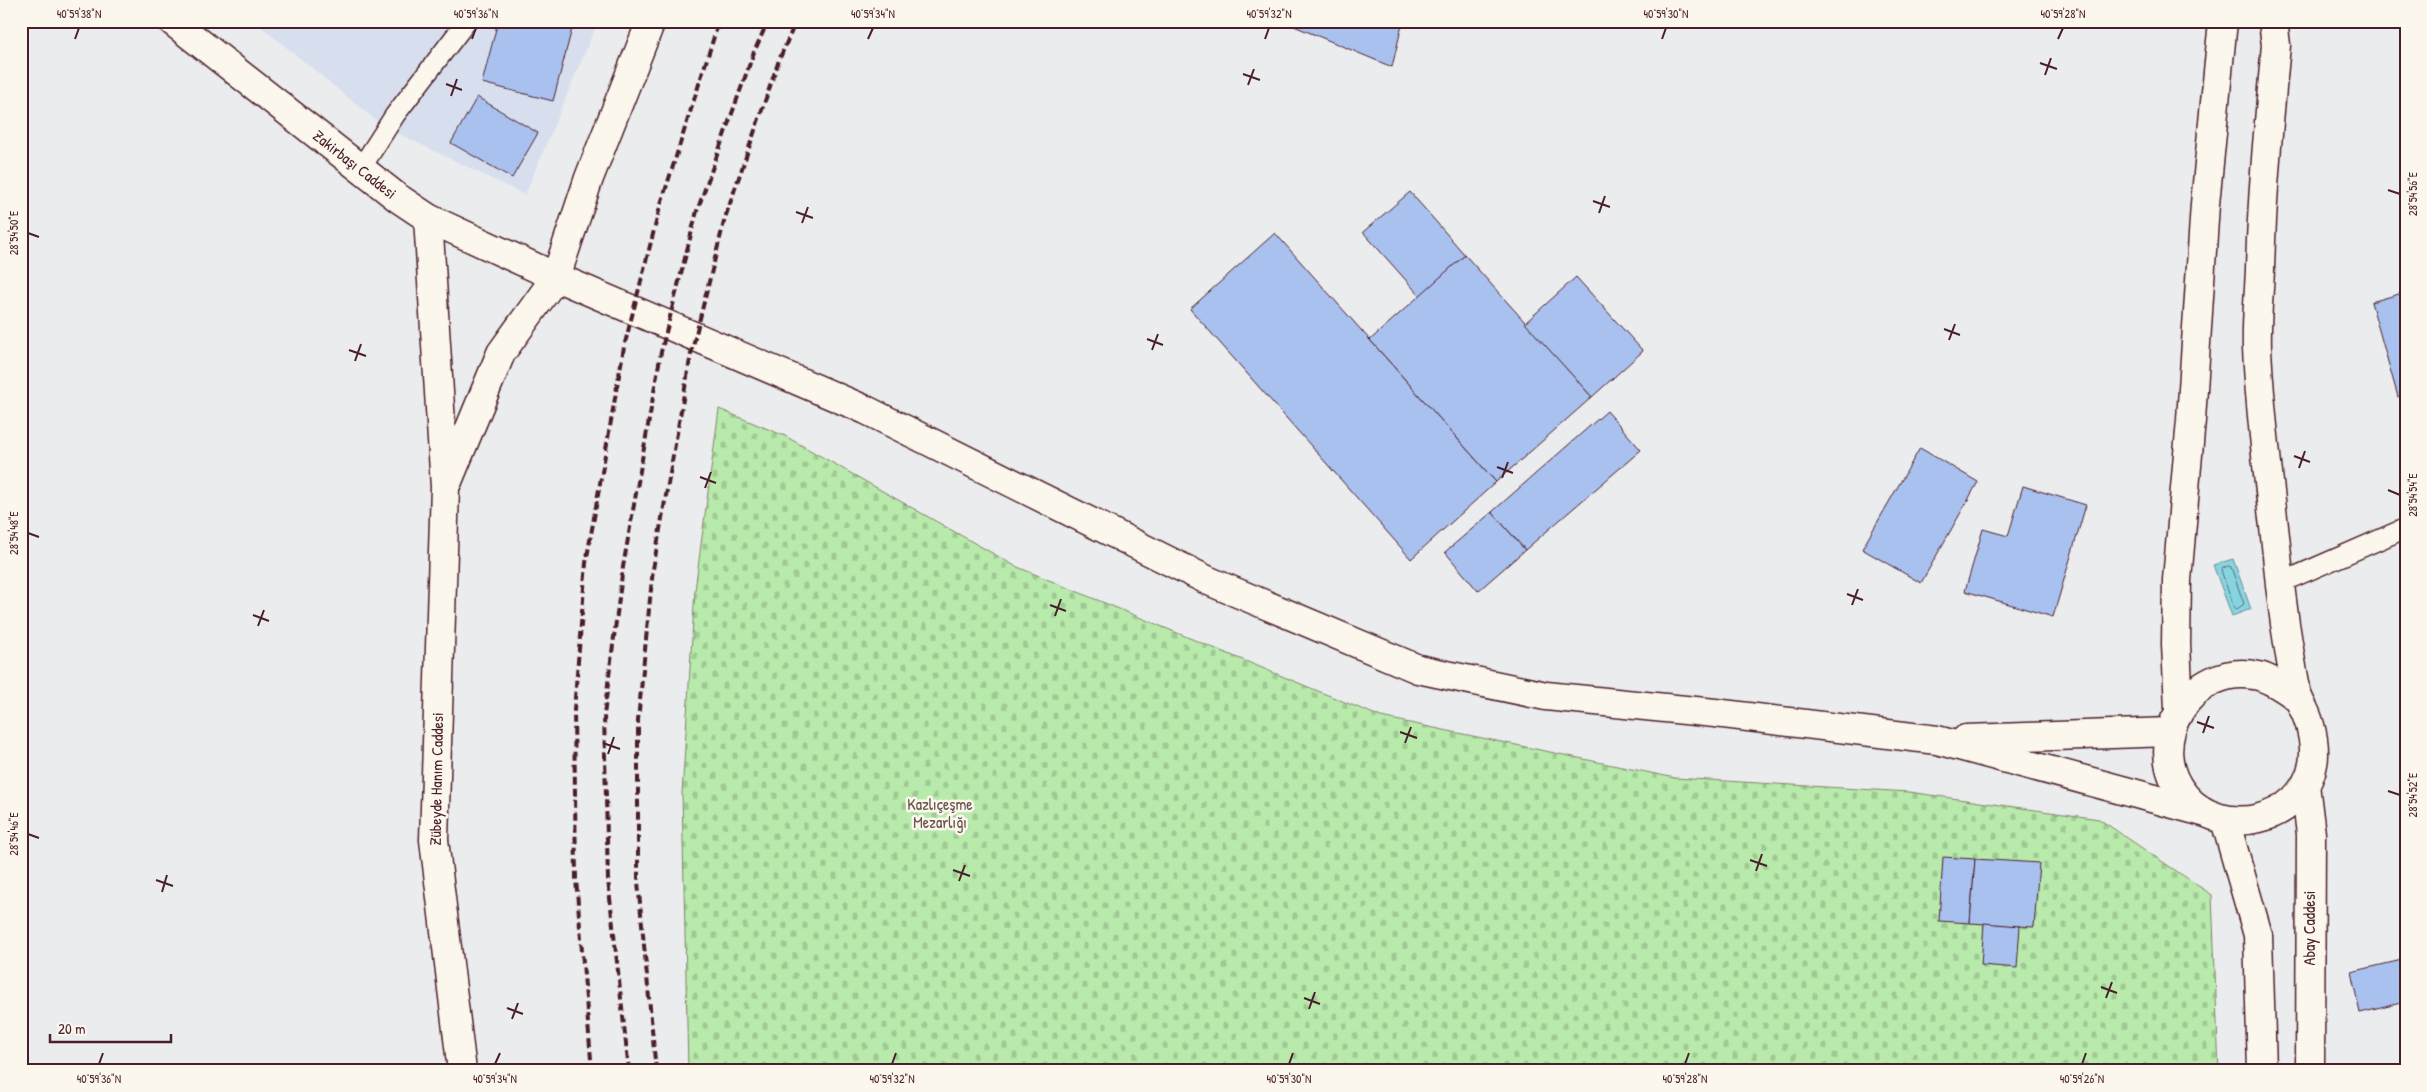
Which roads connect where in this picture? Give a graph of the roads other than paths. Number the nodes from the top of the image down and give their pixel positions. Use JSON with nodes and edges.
{"nodes":[{"id":1,"x":172,"y":21,"type":"edge"},
{"id":2,"x":467,"y":21,"type":"edge"},
{"id":3,"x":651,"y":21,"type":"edge"},
{"id":4,"x":2223,"y":21,"type":"edge"},
{"id":5,"x":2274,"y":21,"type":"edge"},
{"id":6,"x":361,"y":168,"type":"junction"},
{"id":7,"x":428,"y":218,"type":"junction"},
{"id":8,"x":556,"y":277,"type":"junction"},
{"id":9,"x":446,"y":487,"type":"junction"},
{"id":10,"x":2406,"y":528,"type":"edge"},
{"id":11,"x":2280,"y":583,"type":"junction"},
{"id":12,"x":2298,"y":698,"type":"junction"},
{"id":13,"x":2174,"y":720,"type":"junction"},
{"id":14,"x":1938,"y":740,"type":"junction"},
{"id":15,"x":2305,"y":785,"type":"junction"},
{"id":16,"x":2214,"y":816,"type":"junction"},
{"id":17,"x":462,"y":1071,"type":"edge"},
{"id":18,"x":2262,"y":1071,"type":"edge"},
{"id":19,"x":2310,"y":1071,"type":"edge"}],
"edges":[{"from":1,"to":6,"type":"street","name":"Zakirbaşı Caddesi"},
{"from":2,"to":6,"type":"lane"},
{"from":3,"to":8,"type":"street"},
{"from":4,"to":13,"type":"street"},
{"from":5,"to":11,"type":"street"},
{"from":6,"to":7,"type":"street","name":"Zakirbaşı Caddesi"},
{"from":7,"to":8,"type":"street","name":"Zakirbaşı Caddesi"},
{"from":7,"to":9,"type":"street"},
{"from":8,"to":9,"type":"street"},
{"from":8,"to":14,"type":"street","name":"Zakirbaşı Caddesi"},
{"from":9,"to":17,"type":"street","name":"Zübeyde Hanım Caddesi"},
{"from":10,"to":11,"type":"lane"},
{"from":11,"to":12,"type":"street"},
{"from":12,"to":13,"type":"street"},
{"from":12,"to":15,"type":"street"},
{"from":13,"to":14,"type":"street"},
{"from":13,"to":16,"type":"street"},
{"from":14,"to":16,"type":"street"},
{"from":15,"to":16,"type":"street"},
{"from":15,"to":19,"type":"street","name":"Abay Caddesi"},
{"from":16,"to":18,"type":"street"}]}
